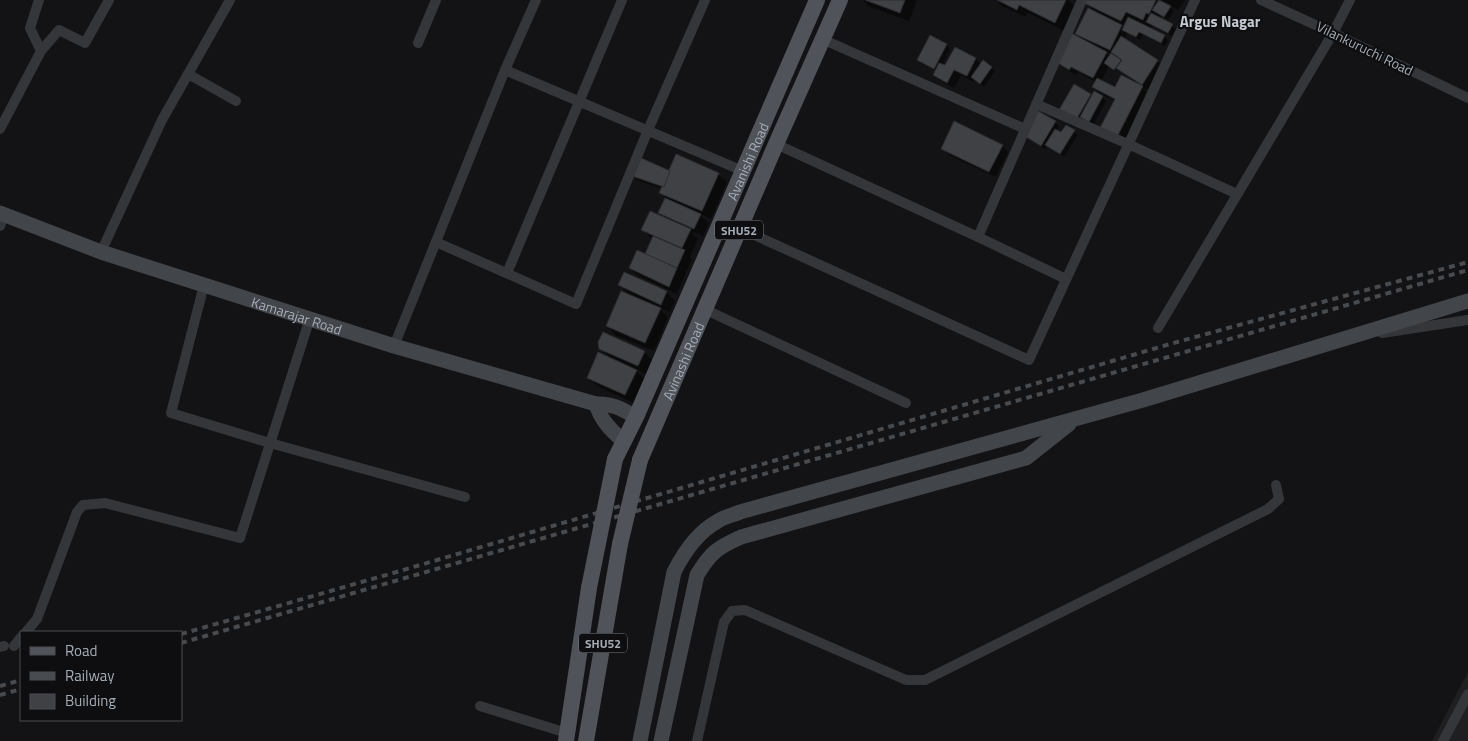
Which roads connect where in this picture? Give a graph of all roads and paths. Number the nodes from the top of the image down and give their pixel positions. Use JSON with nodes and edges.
{"nodes":[{"id":1,"x":39,"y":0,"type":"edge"},
{"id":2,"x":109,"y":0,"type":"edge"},
{"id":3,"x":230,"y":0,"type":"edge"},
{"id":4,"x":436,"y":0,"type":"edge"},
{"id":5,"x":536,"y":0,"type":"edge"},
{"id":6,"x":622,"y":0,"type":"edge"},
{"id":7,"x":705,"y":0,"type":"edge"},
{"id":8,"x":840,"y":0,"type":"edge"},
{"id":9,"x":1082,"y":0,"type":"edge"},
{"id":10,"x":1194,"y":0,"type":"edge"},
{"id":11,"x":1261,"y":0,"type":"edge"},
{"id":12,"x":1350,"y":0,"type":"edge"},
{"id":13,"x":813,"y":1,"type":"edge"},
{"id":14,"x":1333,"y":33,"type":"junction"},
{"id":15,"x":822,"y":40,"type":"junction"},
{"id":16,"x":418,"y":43,"type":"dead end"},
{"id":17,"x":41,"y":51,"type":"junction"},
{"id":18,"x":505,"y":70,"type":"junction"},
{"id":19,"x":188,"y":74,"type":"junction"},
{"id":20,"x":1468,"y":98,"type":"edge"},
{"id":21,"x":236,"y":101,"type":"dead end"},
{"id":22,"x":580,"y":102,"type":"junction"},
{"id":23,"x":1036,"y":104,"type":"junction"},
{"id":24,"x":769,"y":109,"type":"junction"},
{"id":25,"x":787,"y":117,"type":"junction"},
{"id":26,"x":0,"y":128,"type":"edge"},
{"id":27,"x":1025,"y":129,"type":"junction"},
{"id":28,"x":648,"y":130,"type":"junction"},
{"id":29,"x":776,"y":144,"type":"junction"},
{"id":30,"x":1128,"y":144,"type":"junction"},
{"id":31,"x":742,"y":171,"type":"junction"},
{"id":32,"x":1238,"y":194,"type":"junction"},
{"id":33,"x":728,"y":206,"type":"junction"},
{"id":34,"x":746,"y":213,"type":"junction"},
{"id":35,"x":1,"y":218,"type":"edge"},
{"id":36,"x":739,"y":228,"type":"junction"},
{"id":37,"x":978,"y":237,"type":"junction"},
{"id":38,"x":436,"y":242,"type":"junction"},
{"id":39,"x":101,"y":252,"type":"junction"},
{"id":40,"x":507,"y":273,"type":"junction"},
{"id":41,"x":1066,"y":278,"type":"junction"},
{"id":42,"x":204,"y":285,"type":"junction"},
{"id":43,"x":1468,"y":301,"type":"edge"},
{"id":44,"x":704,"y":308,"type":"junction"},
{"id":45,"x":310,"y":318,"type":"junction"},
{"id":46,"x":1468,"y":320,"type":"edge"},
{"id":47,"x":1158,"y":328,"type":"dead end"},
{"id":48,"x":1343,"y":339,"type":"junction"},
{"id":49,"x":394,"y":346,"type":"junction"},
{"id":50,"x":906,"y":403,"type":"dead end"},
{"id":51,"x":596,"y":404,"type":"junction"},
{"id":52,"x":636,"y":417,"type":"junction"},
{"id":53,"x":1074,"y":420,"type":"junction"},
{"id":54,"x":624,"y":442,"type":"junction"},
{"id":55,"x":270,"y":443,"type":"junction"},
{"id":56,"x":1276,"y":485,"type":"dead end"},
{"id":57,"x":465,"y":497,"type":"dead end"},
{"id":58,"x":27,"y":631,"type":"edge"},
{"id":59,"x":20,"y":639,"type":"edge"},
{"id":60,"x":6,"y":646,"type":"edge"},
{"id":61,"x":1468,"y":694,"type":"edge"},
{"id":62,"x":480,"y":706,"type":"dead end"},
{"id":63,"x":566,"y":737,"type":"edge"},
{"id":64,"x":586,"y":741,"type":"edge"},
{"id":65,"x":640,"y":741,"type":"edge"},
{"id":66,"x":661,"y":741,"type":"edge"},
{"id":67,"x":697,"y":741,"type":"edge"},
{"id":68,"x":1442,"y":741,"type":"edge"}],
"edges":[{"from":1,"to":17,"type":"street"},
{"from":2,"to":17,"type":"street"},
{"from":3,"to":19,"type":"street"},
{"from":4,"to":16,"type":"street"},
{"from":5,"to":18,"type":"street"},
{"from":6,"to":22,"type":"street"},
{"from":7,"to":28,"type":"street"},
{"from":8,"to":15,"type":"main road","name":"Avinashi Road","number":"SHU52"},
{"from":9,"to":23,"type":"street"},
{"from":10,"to":30,"type":"street"},
{"from":11,"to":14,"type":"street","name":"Vilankuruchi Road"},
{"from":12,"to":14,"type":"street"},
{"from":13,"to":24,"type":"main road","name":"Avanishi Road","number":"SHU52"},
{"from":14,"to":20,"type":"street","name":"Vilankuruchi Road"},
{"from":14,"to":32,"type":"street"},
{"from":15,"to":25,"type":"main road","name":"Avinashi Road","number":"SHU52"},
{"from":15,"to":27,"type":"street"},
{"from":17,"to":26,"type":"street"},
{"from":18,"to":22,"type":"street"},
{"from":18,"to":38,"type":"street"},
{"from":19,"to":21,"type":"street"},
{"from":19,"to":39,"type":"street"},
{"from":22,"to":28,"type":"street"},
{"from":22,"to":40,"type":"street"},
{"from":23,"to":27,"type":"street"},
{"from":23,"to":30,"type":"street"},
{"from":24,"to":25,"type":"main road"},
{"from":24,"to":31,"type":"main road","name":"Avanishi Road","number":"SHU52"},
{"from":25,"to":29,"type":"main road","name":"Avinashi Road","number":"SHU52"},
{"from":27,"to":37,"type":"street"},
{"from":28,"to":31,"type":"street"},
{"from":28,"to":40,"type":"street"},
{"from":29,"to":34,"type":"main road","name":"Avinashi Road","number":"SHU52"},
{"from":29,"to":37,"type":"street"},
{"from":30,"to":32,"type":"street"},
{"from":30,"to":41,"type":"street"},
{"from":31,"to":33,"type":"main road","name":"Avanishi Road","number":"SHU52"},
{"from":32,"to":47,"type":"street"},
{"from":33,"to":34,"type":"main road"},
{"from":33,"to":52,"type":"main road","name":"Avanishi Road","number":"SHU52"},
{"from":34,"to":36,"type":"main road","name":"Avinashi Road","number":"SHU52"},
{"from":35,"to":39,"type":"main road","name":"Kamarajar Road"},
{"from":36,"to":41,"type":"street"},
{"from":36,"to":44,"type":"main road","name":"Avinashi Road","number":"SHU52"},
{"from":37,"to":41,"type":"street"},
{"from":38,"to":40,"type":"street"},
{"from":38,"to":49,"type":"street"},
{"from":39,"to":42,"type":"main road","name":"Kamarajar Road"},
{"from":42,"to":45,"type":"main road","name":"Kamarajar Road"},
{"from":42,"to":55,"type":"street"},
{"from":43,"to":48,"type":"main road"},
{"from":44,"to":50,"type":"street"},
{"from":44,"to":64,"type":"main road","name":"Avinashi Road","number":"SHU52","bridge":true},
{"from":45,"to":49,"type":"main road","name":"Kamarajar Road"},
{"from":45,"to":55,"type":"street"},
{"from":46,"to":48,"type":"street"},
{"from":48,"to":53,"type":"main road"},
{"from":49,"to":51,"type":"main road","name":"Kamarajar Road"},
{"from":51,"to":52,"type":"main road","name":"Kamarajar Road"},
{"from":51,"to":54,"type":"main road"},
{"from":52,"to":54,"type":"main road","name":"Avanishi Road","number":"SHU52"},
{"from":53,"to":65,"type":"main road"},
{"from":53,"to":66,"type":"main road"},
{"from":54,"to":63,"type":"main road","name":"Avanishi Road","number":"SHU52","bridge":true},
{"from":55,"to":57,"type":"street"},
{"from":55,"to":58,"type":"street"},
{"from":56,"to":67,"type":"street"},
{"from":59,"to":60,"type":"street"},
{"from":61,"to":68,"type":"street"},
{"from":62,"to":63,"type":"street"}]}
